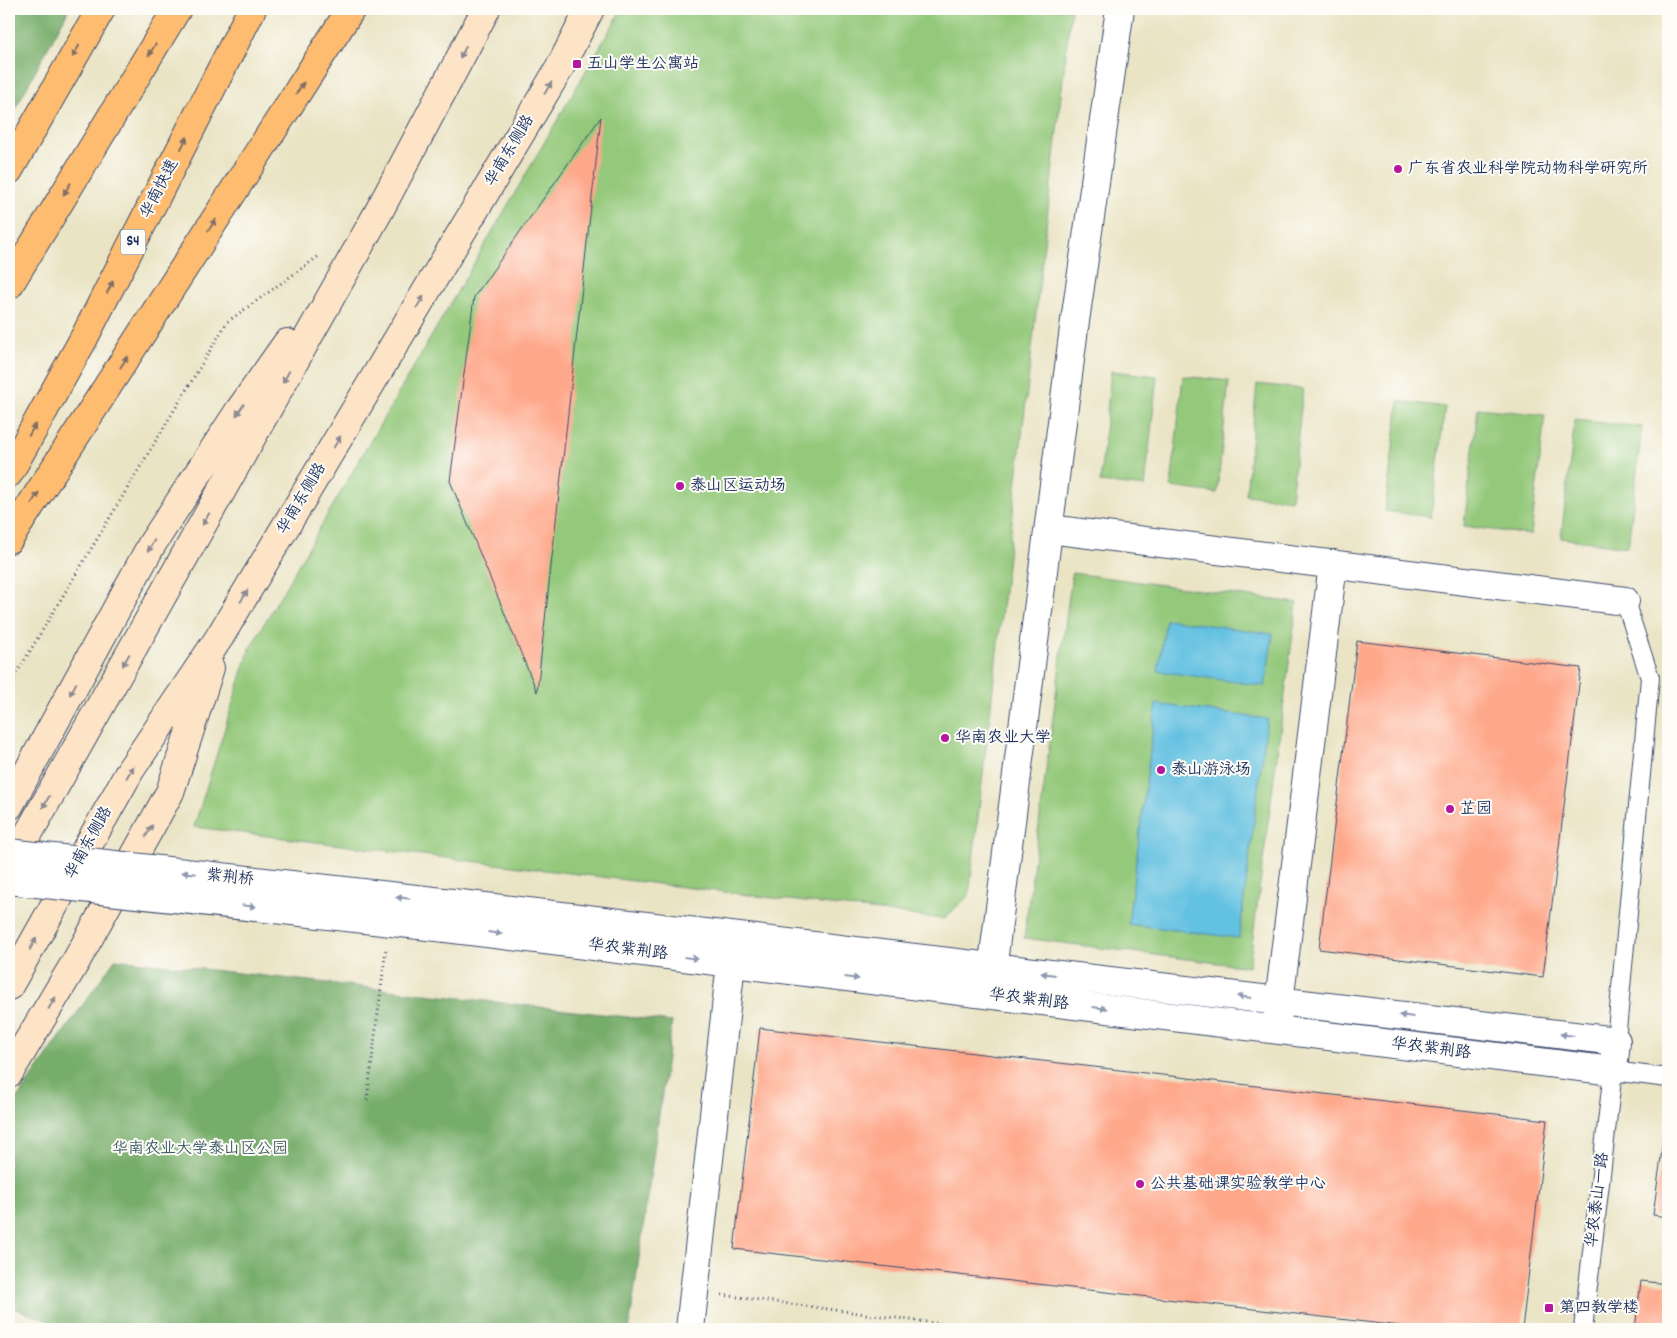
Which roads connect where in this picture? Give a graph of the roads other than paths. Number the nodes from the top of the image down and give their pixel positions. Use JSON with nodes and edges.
{"nodes":[{"id":1,"x":100,"y":9,"type":"edge"},
{"id":2,"x":177,"y":9,"type":"edge"},
{"id":3,"x":252,"y":9,"type":"edge"},
{"id":4,"x":351,"y":9,"type":"edge"},
{"id":5,"x":486,"y":9,"type":"edge"},
{"id":6,"x":590,"y":9,"type":"edge"},
{"id":7,"x":1120,"y":9,"type":"edge"},
{"id":8,"x":9,"y":170,"type":"edge"},
{"id":9,"x":378,"y":213,"type":"junction"},
{"id":10,"x":9,"y":284,"type":"edge"},
{"id":11,"x":9,"y":473,"type":"edge"},
{"id":12,"x":1049,"y":529,"type":"junction"},
{"id":13,"x":9,"y":539,"type":"edge"},
{"id":14,"x":1333,"y":564,"type":"junction"},
{"id":15,"x":1625,"y":601,"type":"joint"},
{"id":16,"x":219,"y":638,"type":"junction"},
{"id":17,"x":14,"y":797,"type":"edge"},
{"id":18,"x":9,"y":853,"type":"edge"},
{"id":19,"x":9,"y":868,"type":"edge"},
{"id":20,"x":9,"y":880,"type":"edge"},
{"id":21,"x":449,"y":915,"type":"junction"},
{"id":22,"x":733,"y":949,"type":"junction"},
{"id":23,"x":993,"y":967,"type":"junction"},
{"id":24,"x":9,"y":986,"type":"edge"},
{"id":25,"x":989,"y":995,"type":"junction"},
{"id":26,"x":1279,"y":1001,"type":"junction"},
{"id":27,"x":1276,"y":1030,"type":"junction"},
{"id":28,"x":1616,"y":1041,"type":"junction"},
{"id":29,"x":27,"y":1044,"type":"junction"},
{"id":30,"x":1613,"y":1071,"type":"junction"},
{"id":31,"x":9,"y":1072,"type":"edge"},
{"id":32,"x":1668,"y":1078,"type":"edge"},
{"id":33,"x":9,"y":1082,"type":"edge"},
{"id":34,"x":690,"y":1329,"type":"edge"},
{"id":35,"x":1583,"y":1329,"type":"edge"}],
"edges":[{"from":1,"to":8,"type":"highway","one_way":true},
{"from":2,"to":10,"type":"highway","one_way":true},
{"from":11,"to":3,"type":"highway","name":"华南快速","number":"S4","one_way":true},
{"from":13,"to":4,"type":"highway","one_way":true},
{"from":5,"to":9,"type":"street","one_way":true},
{"from":16,"to":6,"type":"street","name":"华南东侧路","one_way":true},
{"from":7,"to":12,"type":"street"},
{"from":9,"to":17,"type":"street","one_way":true},
{"from":9,"to":19,"type":"street","one_way":true},
{"from":12,"to":14,"type":"street"},
{"from":12,"to":23,"type":"street"},
{"from":14,"to":15,"type":"street"},
{"from":14,"to":26,"type":"street"},
{"from":15,"to":28,"type":"lane"},
{"from":24,"to":16,"type":"street","name":"华南东侧路","one_way":true},
{"from":29,"to":16,"type":"street","one_way":true},
{"from":21,"to":18,"type":"street","name":"紫荆桥","one_way":true,"bridge":true},
{"from":20,"to":21,"type":"street","name":"紫荆桥","one_way":true,"bridge":true},
{"from":21,"to":22,"type":"street","name":"华农紫荆路"},
{"from":22,"to":23,"type":"street","name":"华农紫荆路"},
{"from":22,"to":25,"type":"street","name":"华农紫荆路","one_way":true},
{"from":22,"to":34,"type":"street"},
{"from":23,"to":25,"type":"street"},
{"from":26,"to":23,"type":"street","name":"华农紫荆路","one_way":true},
{"from":25,"to":27,"type":"street","name":"华农紫荆路","one_way":true},
{"from":26,"to":27,"type":"street"},
{"from":28,"to":26,"type":"street","name":"华农紫荆路","one_way":true},
{"from":27,"to":30,"type":"street","name":"华农紫荆路"},
{"from":28,"to":30,"type":"street"},
{"from":29,"to":31,"type":"street"},
{"from":29,"to":33,"type":"street"},
{"from":30,"to":32,"type":"lane"},
{"from":30,"to":35,"type":"lane","name":"华农泰山一路"}]}
